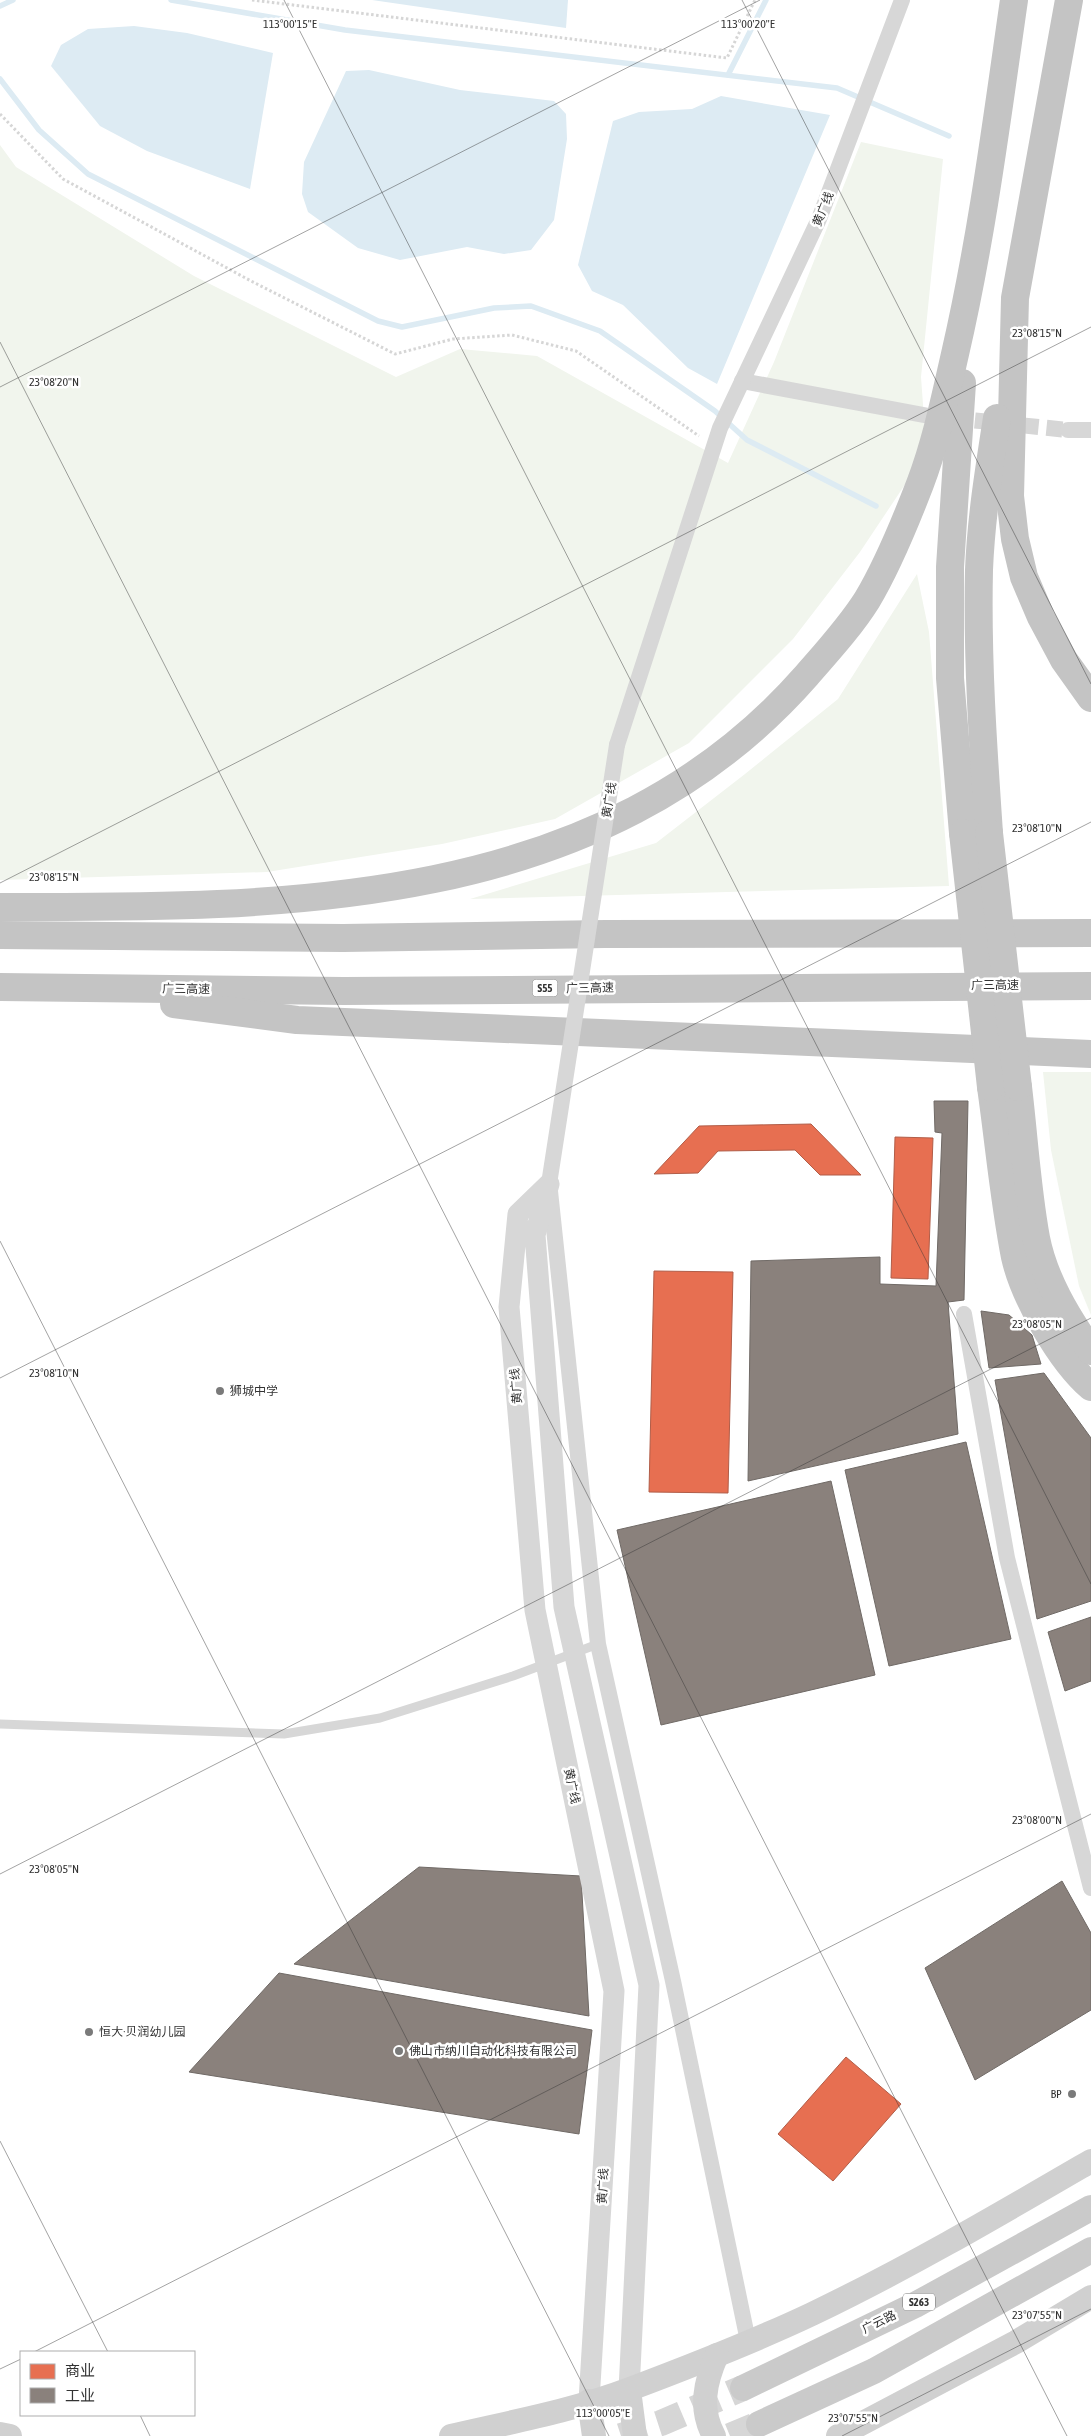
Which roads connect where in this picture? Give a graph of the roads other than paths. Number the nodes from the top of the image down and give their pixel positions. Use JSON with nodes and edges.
{"nodes":[{"id":1,"x":902,"y":0,"type":"edge"},
{"id":2,"x":1014,"y":0,"type":"edge"},
{"id":3,"x":1069,"y":0,"type":"edge"},
{"id":4,"x":1015,"y":298,"type":"junction"},
{"id":5,"x":968,"y":300,"type":"junction"},
{"id":6,"x":742,"y":380,"type":"junction"},
{"id":7,"x":929,"y":416,"type":"dead end"},
{"id":8,"x":1068,"y":430,"type":"tunnel mouth"},
{"id":9,"x":1091,"y":430,"type":"edge"},
{"id":10,"x":1091,"y":698,"type":"edge"},
{"id":11,"x":976,"y":833,"type":"junction"},
{"id":12,"x":0,"y":908,"type":"edge"},
{"id":13,"x":1091,"y":933,"type":"edge"},
{"id":14,"x":0,"y":935,"type":"edge"},
{"id":15,"x":1091,"y":986,"type":"edge"},
{"id":16,"x":0,"y":987,"type":"edge"},
{"id":17,"x":49,"y":987,"type":"junction"},
{"id":18,"x":1091,"y":1054,"type":"edge"},
{"id":19,"x":1005,"y":1087,"type":"junction"},
{"id":20,"x":549,"y":1184,"type":"junction"},
{"id":21,"x":964,"y":1314,"type":"dead end"},
{"id":22,"x":1091,"y":1350,"type":"edge"},
{"id":23,"x":1091,"y":1387,"type":"edge"},
{"id":24,"x":598,"y":1644,"type":"junction"},
{"id":25,"x":574,"y":1653,"type":"junction"},
{"id":26,"x":546,"y":1664,"type":"junction"},
{"id":27,"x":0,"y":1724,"type":"edge"},
{"id":28,"x":1091,"y":1888,"type":"edge"},
{"id":29,"x":1091,"y":2161,"type":"edge"},
{"id":30,"x":1091,"y":2208,"type":"edge"},
{"id":31,"x":1091,"y":2250,"type":"edge"},
{"id":32,"x":1091,"y":2297,"type":"edge"},
{"id":33,"x":748,"y":2341,"type":"junction"},
{"id":34,"x":717,"y":2355,"type":"junction"},
{"id":35,"x":744,"y":2388,"type":"tunnel mouth"},
{"id":36,"x":629,"y":2390,"type":"junction"},
{"id":37,"x":590,"y":2401,"type":"junction"},
{"id":38,"x":759,"y":2424,"type":"tunnel mouth"},
{"id":39,"x":0,"y":2434,"type":"edge"},
{"id":40,"x":468,"y":2434,"type":"edge"},
{"id":41,"x":10,"y":2436,"type":"edge"},
{"id":42,"x":594,"y":2436,"type":"edge"},
{"id":43,"x":635,"y":2436,"type":"edge"},
{"id":44,"x":714,"y":2436,"type":"edge"},
{"id":45,"x":838,"y":2436,"type":"edge"}],
"edges":[{"from":1,"to":6,"type":"street","name":"黄广线"},
{"from":2,"to":5,"type":"highway"},
{"from":3,"to":4,"type":"highway"},
{"from":4,"to":10,"type":"highway"},
{"from":4,"to":11,"type":"highway"},
{"from":5,"to":11,"type":"highway"},
{"from":5,"to":12,"type":"highway"},
{"from":6,"to":7,"type":"street"},
{"from":6,"to":20,"type":"street","name":"黄广线","bridge":true},
{"from":8,"to":9,"type":"street"},
{"from":11,"to":19,"type":"highway","bridge":true},
{"from":13,"to":14,"type":"highway"},
{"from":15,"to":17,"type":"highway","name":"广三高速","number":"S55"},
{"from":16,"to":17,"type":"highway","name":"广三高速","number":"S55"},
{"from":17,"to":18,"type":"highway"},
{"from":19,"to":22,"type":"highway"},
{"from":19,"to":23,"type":"highway"},
{"from":20,"to":24,"type":"street"},
{"from":20,"to":25,"type":"street","name":"黄广线"},
{"from":20,"to":26,"type":"street","name":"黄广线"},
{"from":21,"to":28,"type":"street"},
{"from":24,"to":25,"type":"lane"},
{"from":24,"to":33,"type":"street"},
{"from":25,"to":26,"type":"lane"},
{"from":25,"to":36,"type":"street","name":"黄广线"},
{"from":26,"to":27,"type":"lane"},
{"from":26,"to":37,"type":"street","name":"黄广线"},
{"from":29,"to":33,"type":"main road"},
{"from":30,"to":35,"type":"main road","name":"广云路","number":"S263"},
{"from":31,"to":38,"type":"main road"},
{"from":32,"to":45,"type":"main road"},
{"from":33,"to":34,"type":"main road"},
{"from":34,"to":36,"type":"main road"},
{"from":34,"to":44,"type":"main road"},
{"from":36,"to":37,"type":"main road"},
{"from":36,"to":43,"type":"main road"},
{"from":37,"to":40,"type":"main road"},
{"from":37,"to":42,"type":"main road"},
{"from":39,"to":41,"type":"main road"}]}
